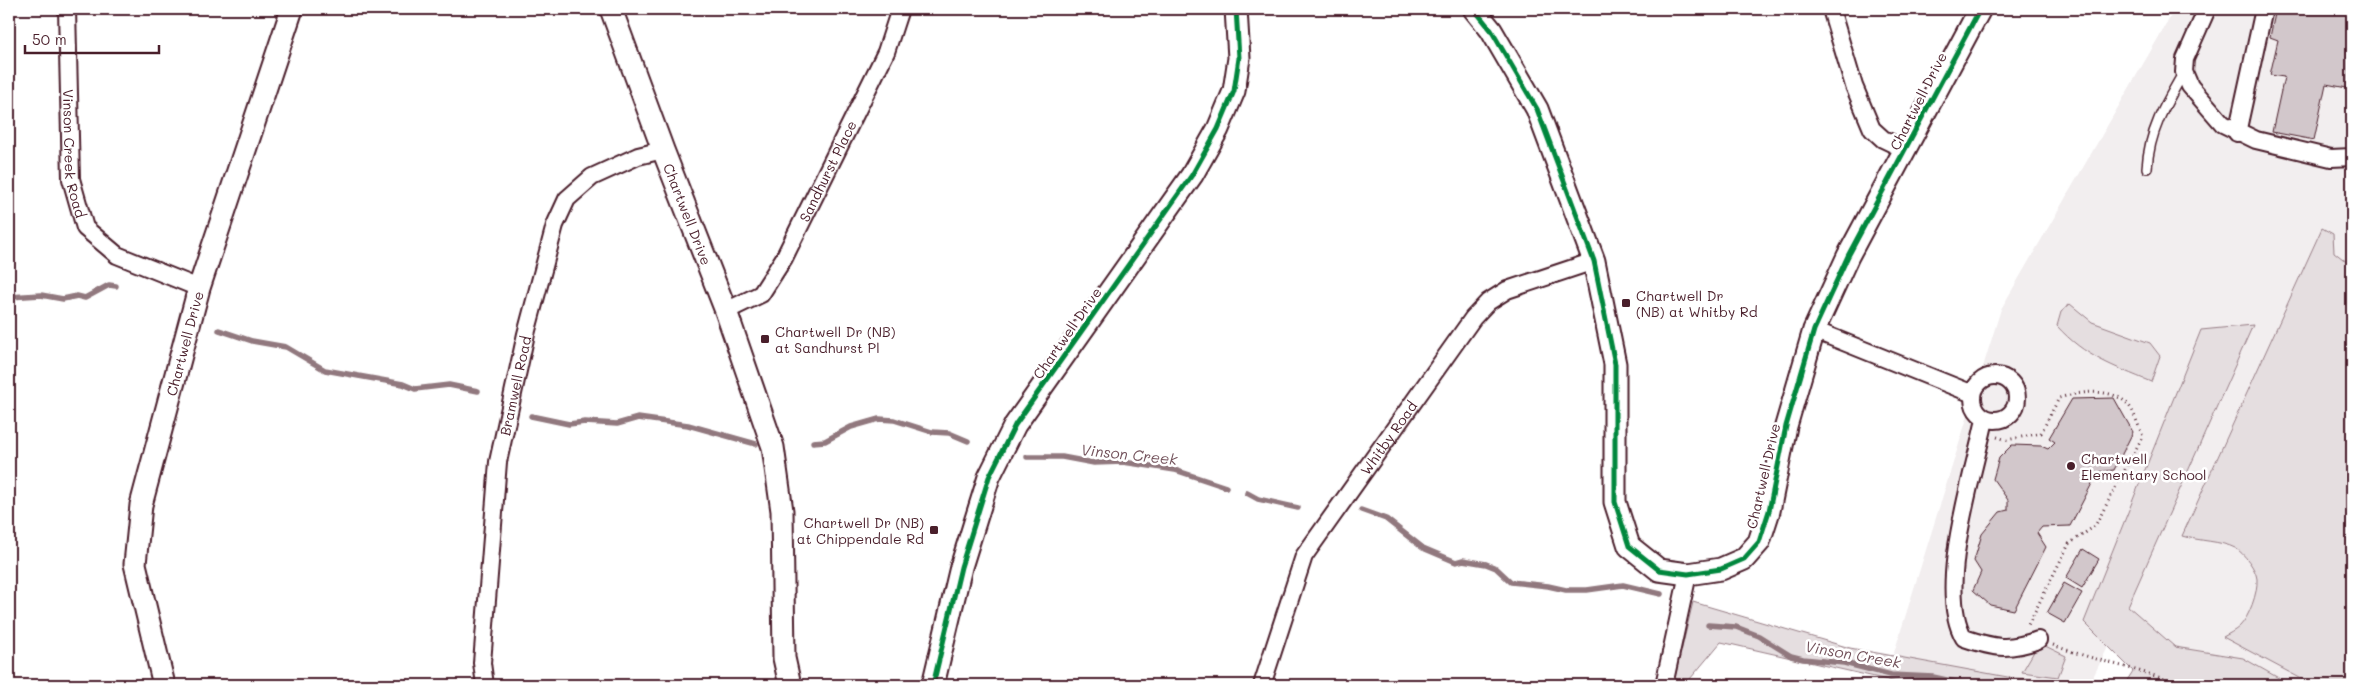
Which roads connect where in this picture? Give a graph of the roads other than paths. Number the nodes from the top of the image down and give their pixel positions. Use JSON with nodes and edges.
{"nodes":[{"id":1,"x":67,"y":9,"type":"edge"},
{"id":2,"x":292,"y":9,"type":"edge"},
{"id":3,"x":611,"y":9,"type":"edge"},
{"id":4,"x":900,"y":9,"type":"edge"},
{"id":5,"x":1236,"y":9,"type":"edge"},
{"id":6,"x":1474,"y":9,"type":"edge"},
{"id":7,"x":1831,"y":9,"type":"edge"},
{"id":8,"x":1980,"y":9,"type":"edge"},
{"id":9,"x":2207,"y":9,"type":"edge"},
{"id":10,"x":2264,"y":9,"type":"edge"},
{"id":11,"x":2184,"y":72,"type":"junction"},
{"id":12,"x":2238,"y":133,"type":"junction"},
{"id":13,"x":663,"y":150,"type":"junction"},
{"id":14,"x":1906,"y":150,"type":"junction"},
{"id":15,"x":2352,"y":157,"type":"edge"},
{"id":16,"x":2147,"y":168,"type":"dead end"},
{"id":17,"x":1594,"y":261,"type":"junction"},
{"id":18,"x":199,"y":288,"type":"junction"},
{"id":19,"x":726,"y":311,"type":"junction"},
{"id":20,"x":1814,"y":330,"type":"junction"},
{"id":21,"x":1973,"y":394,"type":"junction"},
{"id":22,"x":1984,"y":426,"type":"junction"},
{"id":23,"x":1688,"y":574,"type":"junction"},
{"id":24,"x":2038,"y":640,"type":"road end"},
{"id":25,"x":164,"y":685,"type":"edge"},
{"id":26,"x":485,"y":685,"type":"edge"},
{"id":27,"x":790,"y":685,"type":"edge"},
{"id":28,"x":933,"y":685,"type":"edge"},
{"id":29,"x":1262,"y":685,"type":"edge"},
{"id":30,"x":1664,"y":685,"type":"edge"}],
"edges":[{"from":1,"to":18,"type":"street","name":"Vinson Creek Road"},
{"from":2,"to":18,"type":"street","name":"Chartwell Drive"},
{"from":3,"to":13,"type":"street","name":"Chartwell Drive"},
{"from":4,"to":19,"type":"street","name":"Sandhurst Place"},
{"from":5,"to":28,"type":"street","name":"Chartwell Drive"},
{"from":6,"to":17,"type":"street","name":"Chartwell Drive"},
{"from":7,"to":14,"type":"street"},
{"from":8,"to":14,"type":"street","name":"Chartwell Drive"},
{"from":9,"to":11,"type":"street"},
{"from":10,"to":12,"type":"street"},
{"from":11,"to":12,"type":"street"},
{"from":11,"to":16,"type":"lane"},
{"from":12,"to":15,"type":"street"},
{"from":13,"to":19,"type":"street","name":"Chartwell Drive"},
{"from":13,"to":26,"type":"street","name":"Bramwell Road"},
{"from":14,"to":20,"type":"street","name":"Chartwell Drive"},
{"from":17,"to":23,"type":"street","name":"Chartwell Drive"},
{"from":17,"to":29,"type":"street","name":"Whitby Road"},
{"from":18,"to":25,"type":"street","name":"Chartwell Drive"},
{"from":19,"to":27,"type":"street","name":"Chartwell Drive"},
{"from":20,"to":21,"type":"street"},
{"from":20,"to":23,"type":"street","name":"Chartwell Drive"},
{"from":21,"to":22,"type":"street"},
{"from":21,"to":22,"type":"street"},
{"from":22,"to":24,"type":"street"},
{"from":23,"to":30,"type":"street"}]}
